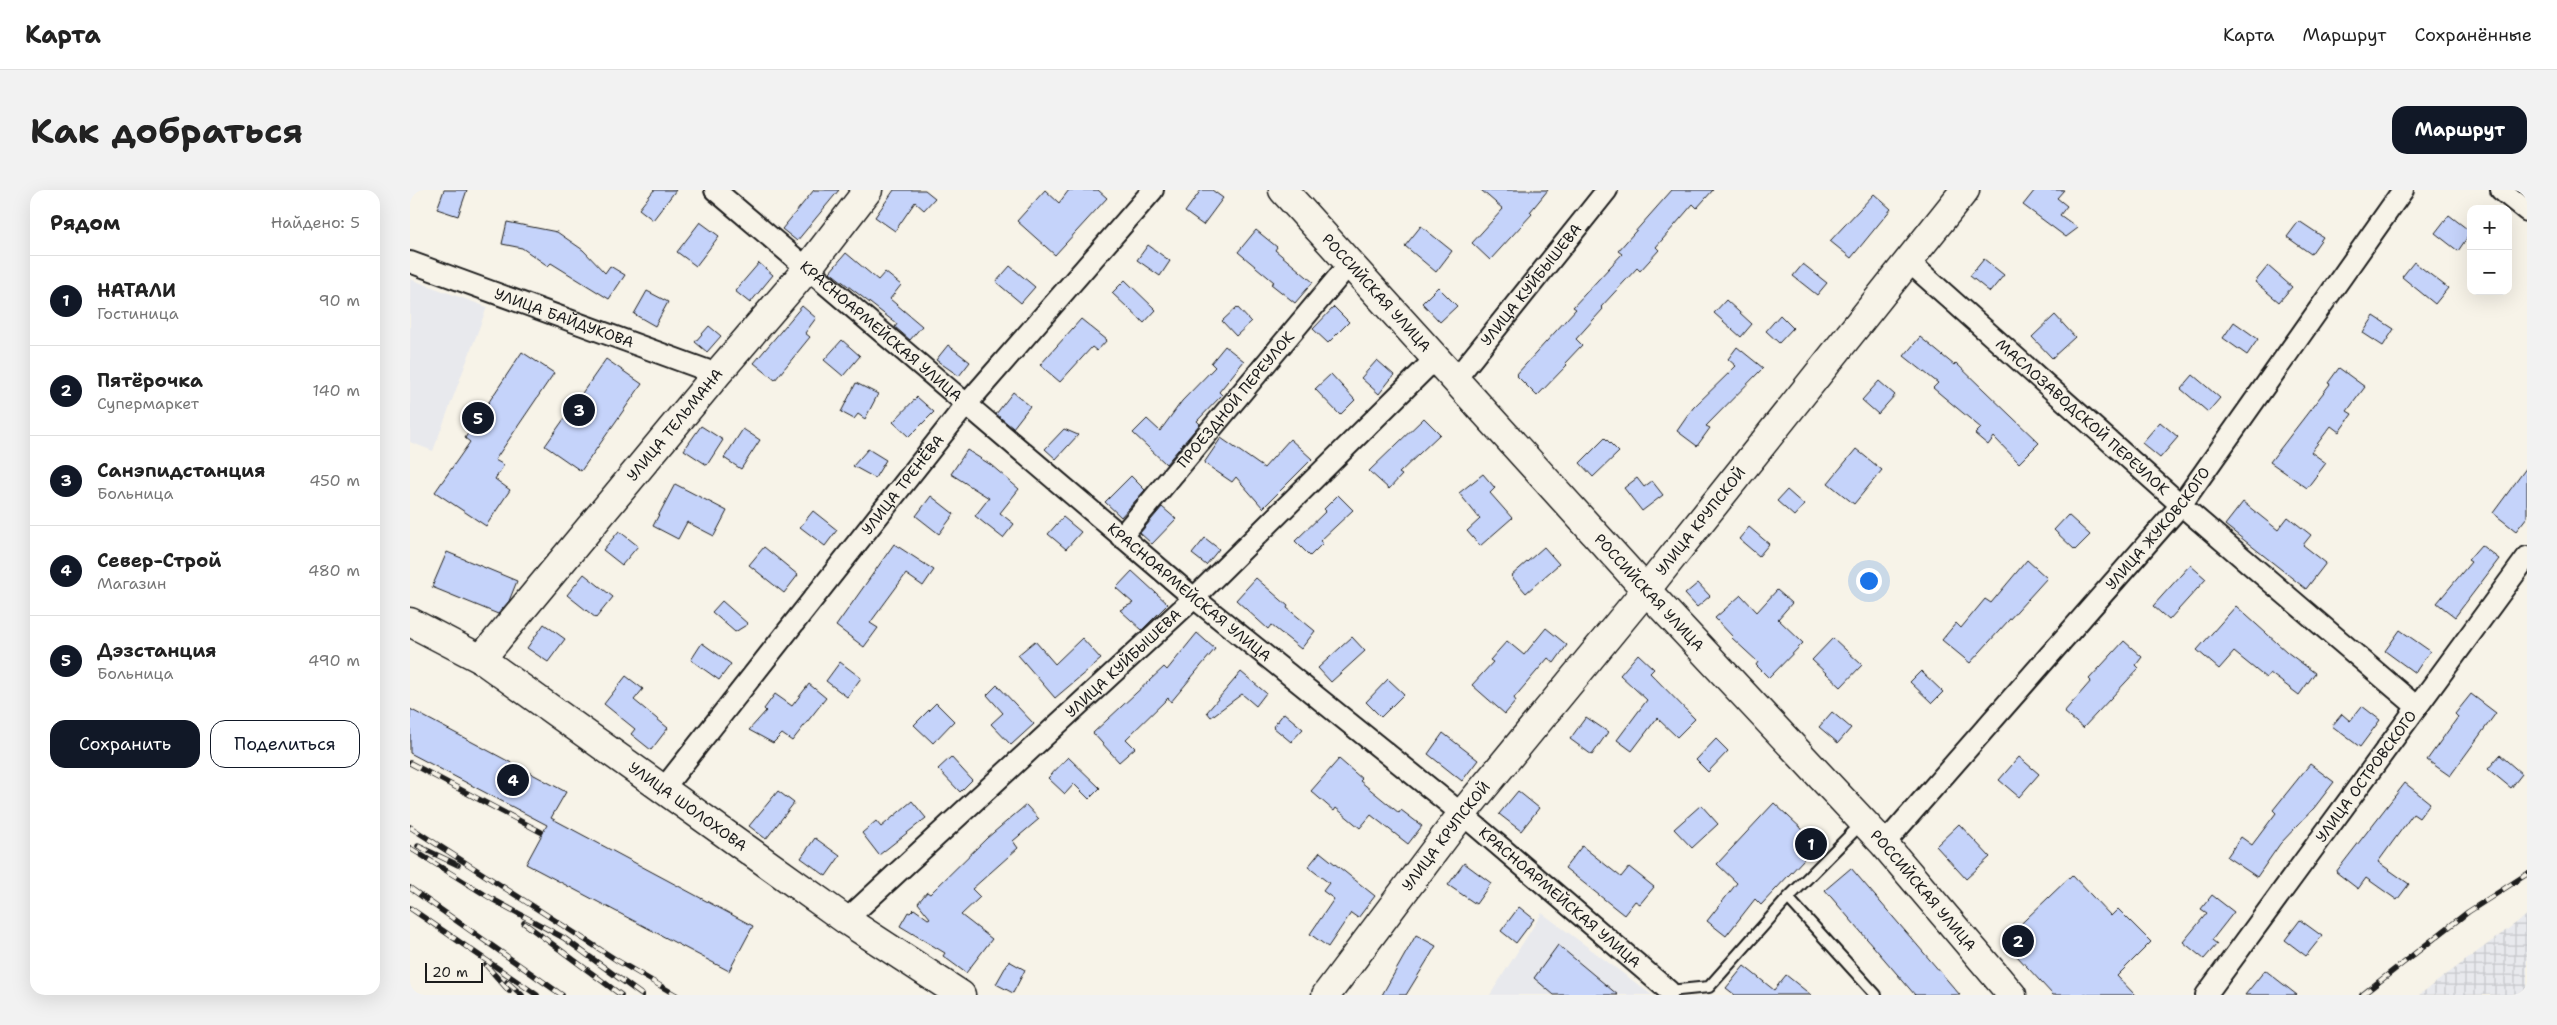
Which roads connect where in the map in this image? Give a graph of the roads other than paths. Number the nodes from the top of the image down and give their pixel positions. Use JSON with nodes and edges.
{"nodes":[{"id":1,"x":715,"y":190,"type":"edge"},
{"id":2,"x":868,"y":190,"type":"edge"},
{"id":3,"x":1153,"y":190,"type":"edge"},
{"id":4,"x":1283,"y":190,"type":"edge"},
{"id":5,"x":1608,"y":190,"type":"edge"},
{"id":6,"x":1965,"y":190,"type":"edge"},
{"id":7,"x":2403,"y":190,"type":"edge"},
{"id":8,"x":2501,"y":190,"type":"edge"},
{"id":9,"x":2527,"y":211,"type":"edge"},
{"id":10,"x":1908,"y":261,"type":"junction"},
{"id":11,"x":410,"y":262,"type":"edge"},
{"id":12,"x":1350,"y":263,"type":"junction"},
{"id":13,"x":807,"y":270,"type":"junction"},
{"id":14,"x":1436,"y":358,"type":"junction"},
{"id":15,"x":717,"y":374,"type":"junction"},
{"id":16,"x":1456,"y":380,"type":"junction"},
{"id":17,"x":966,"y":406,"type":"junction"},
{"id":18,"x":2181,"y":505,"type":"junction"},
{"id":19,"x":1121,"y":537,"type":"junction"},
{"id":20,"x":2527,"y":557,"type":"edge"},
{"id":21,"x":1646,"y":590,"type":"junction"},
{"id":22,"x":1194,"y":598,"type":"junction"},
{"id":23,"x":410,"y":622,"type":"edge"},
{"id":24,"x":481,"y":659,"type":"junction"},
{"id":25,"x":2417,"y":707,"type":"junction"},
{"id":26,"x":664,"y":788,"type":"junction"},
{"id":27,"x":1462,"y":814,"type":"junction"},
{"id":28,"x":1863,"y":822,"type":"junction"},
{"id":29,"x":1884,"y":844,"type":"junction"},
{"id":30,"x":1788,"y":898,"type":"junction"},
{"id":31,"x":846,"y":920,"type":"junction"},
{"id":32,"x":1669,"y":991,"type":"joint"},
{"id":33,"x":1710,"y":991,"type":"edge"},
{"id":34,"x":961,"y":995,"type":"edge"},
{"id":35,"x":1326,"y":995,"type":"edge"},
{"id":36,"x":1876,"y":995,"type":"edge"},
{"id":37,"x":2012,"y":995,"type":"edge"},
{"id":38,"x":2206,"y":995,"type":"edge"}],
"edges":[{"from":1,"to":13,"type":"street","name":"КРАСНОАРМЕЙСКАЯ УЛИЦА"},
{"from":2,"to":13,"type":"street","name":"УЛИЦА ТЕЛЬМАНА"},
{"from":3,"to":17,"type":"street","name":"УЛИЦА ТРЕНЁВА"},
{"from":4,"to":12,"type":"street","name":"РОССИЙСКАЯ УЛИЦА"},
{"from":5,"to":16,"type":"street","name":"УЛИЦА КУЙБЫШЕВА"},
{"from":6,"to":10,"type":"street","name":"УЛИЦА КРУПСКОЙ"},
{"from":7,"to":18,"type":"street","name":"УЛИЦА ЖУКОВСКОГО"},
{"from":8,"to":9,"type":"street"},
{"from":10,"to":18,"type":"street","name":"МАСЛОЗАВОДСКОЙ ПЕРЕУЛОК"},
{"from":10,"to":21,"type":"street","name":"УЛИЦА КРУПСКОЙ"},
{"from":11,"to":15,"type":"street","name":"УЛИЦА БАЙДУКОВА"},
{"from":12,"to":14,"type":"street","name":"РОССИЙСКАЯ УЛИЦА"},
{"from":12,"to":19,"type":"street","name":"ПРОЕЗДНОЙ ПЕРЕУЛОК"},
{"from":13,"to":15,"type":"street","name":"УЛИЦА ТЕЛЬМАНА"},
{"from":13,"to":17,"type":"street","name":"КРАСНОАРМЕЙСКАЯ УЛИЦА"},
{"from":14,"to":16,"type":"street","name":"РОССИЙСКАЯ УЛИЦА"},
{"from":14,"to":22,"type":"street","name":"УЛИЦА КУЙБЫШЕВА"},
{"from":15,"to":24,"type":"street","name":"УЛИЦА ТЕЛЬМАНА"},
{"from":16,"to":21,"type":"street","name":"РОССИЙСКАЯ УЛИЦА"},
{"from":17,"to":19,"type":"street","name":"КРАСНОАРМЕЙСКАЯ УЛИЦА"},
{"from":17,"to":26,"type":"street","name":"УЛИЦА ТРЕНЁВА"},
{"from":18,"to":25,"type":"street","name":"МАСЛОЗАВОДСКОЙ ПЕРЕУЛОК"},
{"from":18,"to":29,"type":"street","name":"УЛИЦА ЖУКОВСКОГО"},
{"from":19,"to":22,"type":"street","name":"КРАСНОАРМЕЙСКАЯ УЛИЦА"},
{"from":20,"to":25,"type":"street","name":"УЛИЦА ОСТРОВСКОГО"},
{"from":21,"to":27,"type":"street","name":"УЛИЦА КРУПСКОЙ"},
{"from":21,"to":28,"type":"street","name":"РОССИЙСКАЯ УЛИЦА"},
{"from":22,"to":27,"type":"street","name":"КРАСНОАРМЕЙСКАЯ УЛИЦА"},
{"from":22,"to":31,"type":"street","name":"УЛИЦА КУЙБЫШЕВА"},
{"from":23,"to":24,"type":"street","name":"УЛИЦА ШОЛОХОВА"},
{"from":24,"to":26,"type":"street","name":"УЛИЦА ШОЛОХОВА"},
{"from":25,"to":38,"type":"street","name":"УЛИЦА ОСТРОВСКОГО"},
{"from":26,"to":31,"type":"street","name":"УЛИЦА ШОЛОХОВА"},
{"from":27,"to":32,"type":"street","name":"КРАСНОАРМЕЙСКАЯ УЛИЦА"},
{"from":27,"to":35,"type":"street","name":"УЛИЦА КРУПСКОЙ"},
{"from":28,"to":29,"type":"street","name":"РОССИЙСКАЯ УЛИЦА"},
{"from":28,"to":30,"type":"lane"},
{"from":29,"to":37,"type":"street","name":"РОССИЙСКАЯ УЛИЦА"},
{"from":30,"to":33,"type":"lane"},
{"from":30,"to":36,"type":"lane"},
{"from":31,"to":34,"type":"street","name":"УЛИЦА ШОЛОХОВА"},
{"from":32,"to":33,"type":"lane"}]}
